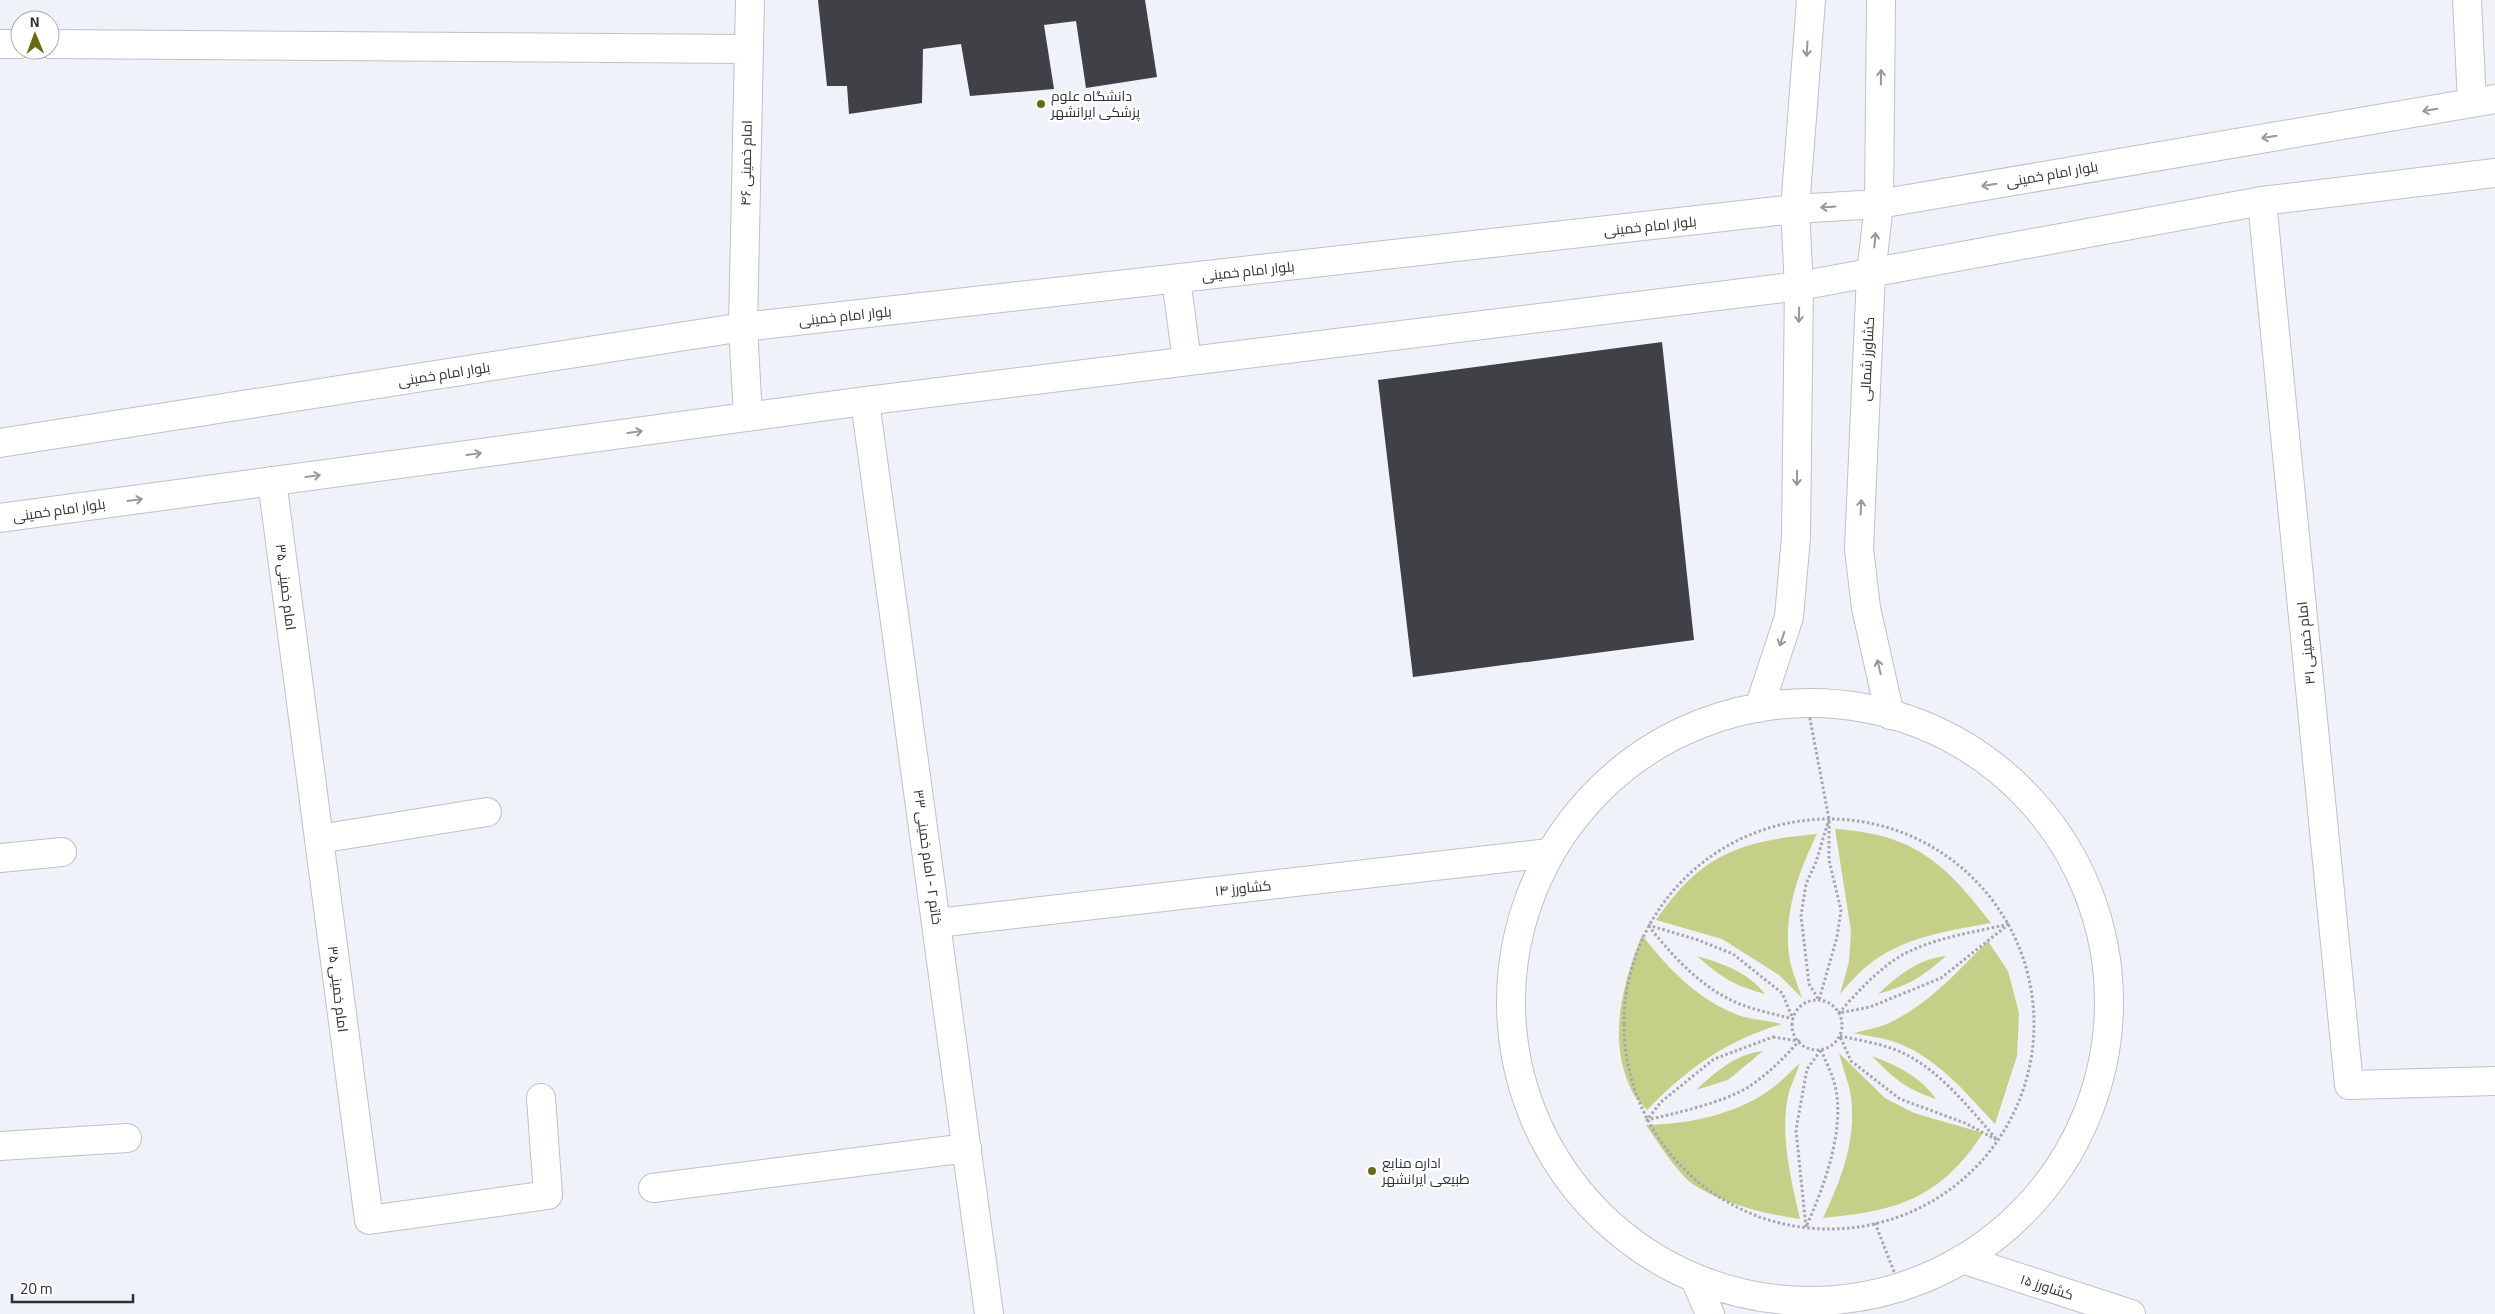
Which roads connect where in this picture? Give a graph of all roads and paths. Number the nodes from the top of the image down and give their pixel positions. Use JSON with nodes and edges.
{"nodes":[{"id":1,"x":750,"y":0,"type":"edge"},
{"id":2,"x":1811,"y":0,"type":"edge"},
{"id":3,"x":1881,"y":0,"type":"edge"},
{"id":4,"x":2467,"y":0,"type":"edge"},
{"id":5,"x":60,"y":44,"type":"edge"},
{"id":6,"x":749,"y":49,"type":"junction"},
{"id":7,"x":2484,"y":101,"type":"edge"},
{"id":8,"x":2495,"y":173,"type":"edge"},
{"id":9,"x":2262,"y":200,"type":"junction"},
{"id":10,"x":1879,"y":204,"type":"junction"},
{"id":11,"x":1795,"y":209,"type":"junction"},
{"id":12,"x":1871,"y":274,"type":"junction"},
{"id":13,"x":1176,"y":278,"type":"junction"},
{"id":14,"x":1799,"y":286,"type":"junction"},
{"id":15,"x":743,"y":327,"type":"junction"},
{"id":16,"x":1187,"y":361,"type":"junction"},
{"id":17,"x":864,"y":401,"type":"junction"},
{"id":18,"x":748,"y":417,"type":"junction"},
{"id":19,"x":0,"y":443,"type":"edge"},
{"id":20,"x":272,"y":481,"type":"junction"},
{"id":21,"x":0,"y":518,"type":"edge"},
{"id":22,"x":1808,"y":703,"type":"junction"},
{"id":23,"x":1759,"y":708,"type":"junction"},
{"id":24,"x":1890,"y":715,"type":"junction"},
{"id":25,"x":487,"y":812,"type":"dead end"},
{"id":26,"x":1829,"y":819,"type":"junction"},
{"id":27,"x":319,"y":839,"type":"junction"},
{"id":28,"x":62,"y":852,"type":"dead end"},
{"id":29,"x":1549,"y":853,"type":"junction"},
{"id":30,"x":0,"y":858,"type":"edge"},
{"id":31,"x":937,"y":923,"type":"junction"},
{"id":32,"x":2009,"y":924,"type":"junction"},
{"id":33,"x":1648,"y":925,"type":"junction"},
{"id":34,"x":1819,"y":1000,"type":"junction"},
{"id":35,"x":1839,"y":1013,"type":"junction"},
{"id":36,"x":1793,"y":1019,"type":"junction"},
{"id":37,"x":1840,"y":1036,"type":"junction"},
{"id":38,"x":1799,"y":1041,"type":"junction"},
{"id":39,"x":1821,"y":1050,"type":"junction"},
{"id":40,"x":2495,"y":1081,"type":"edge"},
{"id":41,"x":541,"y":1098,"type":"dead end"},
{"id":42,"x":1647,"y":1120,"type":"junction"},
{"id":43,"x":127,"y":1138,"type":"dead end"},
{"id":44,"x":1997,"y":1140,"type":"junction"},
{"id":45,"x":0,"y":1146,"type":"edge"},
{"id":46,"x":967,"y":1148,"type":"junction"},
{"id":47,"x":653,"y":1188,"type":"dead end"},
{"id":48,"x":1875,"y":1223,"type":"junction"},
{"id":49,"x":1806,"y":1227,"type":"junction"},
{"id":50,"x":1962,"y":1259,"type":"junction"},
{"id":51,"x":1695,"y":1279,"type":"junction"},
{"id":52,"x":1892,"y":1289,"type":"junction"},
{"id":53,"x":989,"y":1314,"type":"edge"},
{"id":54,"x":1710,"y":1314,"type":"edge"},
{"id":55,"x":1869,"y":1314,"type":"edge"},
{"id":56,"x":2131,"y":1314,"type":"edge"}],
"edges":[{"from":1,"to":6,"type":"main road","name":"امام خمینی ۴۶"},
{"from":2,"to":11,"type":"main road","one_way":true},
{"from":10,"to":3,"type":"main road","name":"کشاورز شمالی","one_way":true},
{"from":4,"to":7,"type":"main road"},
{"from":5,"to":6,"type":"main road"},
{"from":6,"to":15,"type":"main road","name":"امام خمینی ۴۶"},
{"from":7,"to":10,"type":"main road","name":"بلوار امام خمینی","one_way":true},
{"from":8,"to":9,"type":"main road","name":"بلوار امام خمینی"},
{"from":9,"to":12,"type":"main road","name":"بلوار امام خمینی"},
{"from":9,"to":40,"type":"main road","name":"امام خمینی ۳۱"},
{"from":10,"to":11,"type":"main road","name":"بلوار امام خمینی","one_way":true},
{"from":12,"to":10,"type":"main road","name":"کشاورز شمالی","one_way":true},
{"from":11,"to":13,"type":"main road","name":"بلوار امام خمینی"},
{"from":11,"to":14,"type":"main road"},
{"from":12,"to":14,"type":"main road","name":"بلوار امام خمینی"},
{"from":24,"to":12,"type":"main road","name":"کشاورز شمالی","one_way":true},
{"from":13,"to":15,"type":"main road","name":"بلوار امام خمینی"},
{"from":13,"to":16,"type":"main road"},
{"from":14,"to":16,"type":"main road","name":"بلوار امام خمینی"},
{"from":14,"to":23,"type":"main road","one_way":true},
{"from":15,"to":18,"type":"main road","name":"امام خمینی ۴۶"},
{"from":15,"to":19,"type":"main road","name":"بلوار امام خمینی"},
{"from":16,"to":17,"type":"main road","name":"بلوار امام خمینی"},
{"from":17,"to":18,"type":"main road","name":"بلوار امام خمینی"},
{"from":17,"to":31,"type":"main road","name":"خاتم ۲ - امام خمینی ۳۳"},
{"from":20,"to":18,"type":"main road","name":"بلوار امام خمینی","one_way":true},
{"from":21,"to":20,"type":"main road","name":"بلوار امام خمینی","one_way":true},
{"from":20,"to":27,"type":"main road","name":"امام خمینی ۳۵"},
{"from":22,"to":23,"type":"main road"},
{"from":22,"to":24,"type":"main road"},
{"from":22,"to":26,"type":"path"},
{"from":23,"to":29,"type":"main road"},
{"from":24,"to":50,"type":"main road"},
{"from":25,"to":27,"type":"main road"},
{"from":26,"to":32,"type":"path"},
{"from":26,"to":33,"type":"path"},
{"from":26,"to":34,"type":"path"},
{"from":26,"to":34,"type":"path"},
{"from":27,"to":41,"type":"main road","name":"امام خمینی ۳۵"},
{"from":28,"to":30,"type":"main road"},
{"from":29,"to":31,"type":"main road","name":"کشاورز ۱۴"},
{"from":29,"to":51,"type":"main road"},
{"from":31,"to":46,"type":"main road","name":"خاتم ۲ - امام خمینی ۳۳"},
{"from":32,"to":35,"type":"path"},
{"from":32,"to":35,"type":"path"},
{"from":32,"to":44,"type":"path"},
{"from":33,"to":36,"type":"path"},
{"from":33,"to":36,"type":"path"},
{"from":33,"to":42,"type":"path"},
{"from":34,"to":35,"type":"path"},
{"from":34,"to":36,"type":"path"},
{"from":35,"to":37,"type":"path"},
{"from":36,"to":38,"type":"path"},
{"from":37,"to":39,"type":"path"},
{"from":37,"to":44,"type":"path"},
{"from":37,"to":44,"type":"path"},
{"from":38,"to":39,"type":"path"},
{"from":38,"to":42,"type":"path"},
{"from":38,"to":42,"type":"path"},
{"from":39,"to":49,"type":"path"},
{"from":39,"to":49,"type":"path"},
{"from":42,"to":49,"type":"path"},
{"from":43,"to":45,"type":"main road"},
{"from":44,"to":48,"type":"path"},
{"from":46,"to":47,"type":"main road"},
{"from":46,"to":53,"type":"main road","name":"خاتم ۲ - امام خمینی ۳۳"},
{"from":48,"to":49,"type":"path"},
{"from":48,"to":52,"type":"path"},
{"from":50,"to":52,"type":"main road"},
{"from":50,"to":56,"type":"main road","name":"کشاورز ۱۵"},
{"from":51,"to":52,"type":"main road"},
{"from":51,"to":54,"type":"main road"},
{"from":52,"to":55,"type":"main road"}]}
